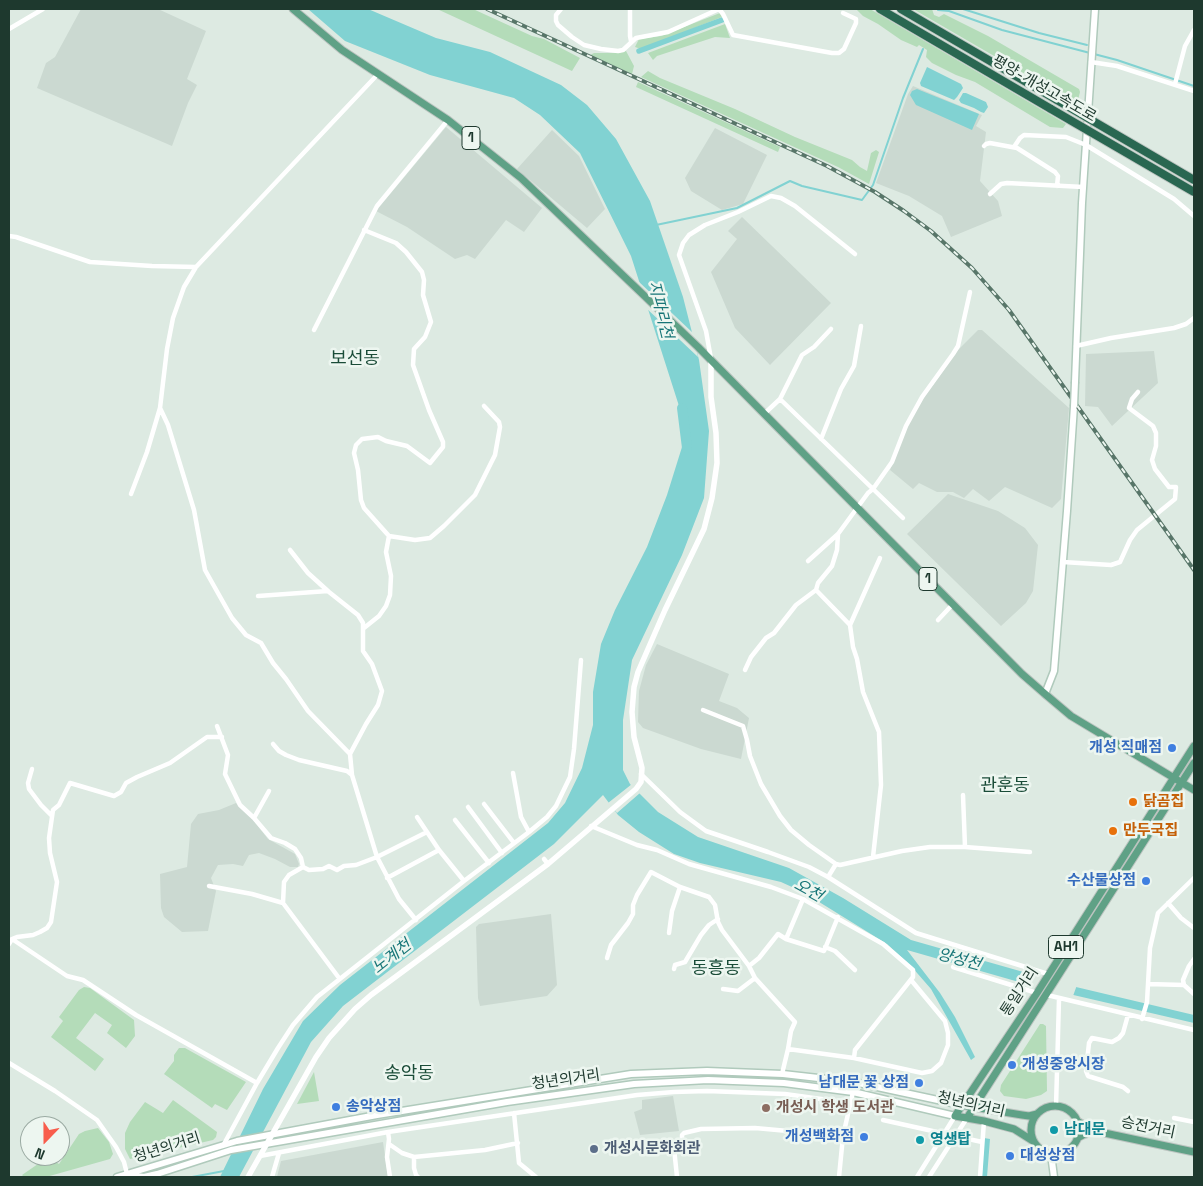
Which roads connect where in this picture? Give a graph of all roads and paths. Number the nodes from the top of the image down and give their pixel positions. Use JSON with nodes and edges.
{"nodes":[{"id":1,"x":43,"y":9,"type":"edge"},
{"id":2,"x":293,"y":9,"type":"edge"},
{"id":3,"x":561,"y":9,"type":"edge"},
{"id":4,"x":630,"y":9,"type":"edge"},
{"id":5,"x":880,"y":9,"type":"edge"},
{"id":6,"x":901,"y":9,"type":"edge"},
{"id":7,"x":1095,"y":9,"type":"edge"},
{"id":8,"x":843,"y":12,"type":"dead end"},
{"id":9,"x":9,"y":29,"type":"edge"},
{"id":10,"x":1194,"y":30,"type":"edge"},
{"id":11,"x":631,"y":42,"type":"junction"},
{"id":12,"x":1092,"y":57,"type":"junction"},
{"id":13,"x":378,"y":74,"type":"junction"},
{"id":14,"x":1176,"y":81,"type":"junction"},
{"id":15,"x":1194,"y":91,"type":"edge"},
{"id":16,"x":448,"y":120,"type":"junction"},
{"id":17,"x":1086,"y":145,"type":"junction"},
{"id":18,"x":984,"y":146,"type":"dead end"},
{"id":19,"x":1014,"y":147,"type":"junction"},
{"id":20,"x":1194,"y":180,"type":"edge"},
{"id":21,"x":1057,"y":186,"type":"junction"},
{"id":22,"x":1083,"y":187,"type":"junction"},
{"id":23,"x":1194,"y":192,"type":"edge"},
{"id":24,"x":990,"y":194,"type":"dead end"},
{"id":25,"x":1194,"y":216,"type":"edge"},
{"id":26,"x":364,"y":230,"type":"junction"},
{"id":27,"x":9,"y":236,"type":"edge"},
{"id":28,"x":855,"y":254,"type":"dead end"},
{"id":29,"x":196,"y":267,"type":"junction"},
{"id":30,"x":970,"y":292,"type":"dead end"},
{"id":31,"x":1194,"y":318,"type":"edge"},
{"id":32,"x":861,"y":326,"type":"dead end"},
{"id":33,"x":831,"y":329,"type":"dead end"},
{"id":34,"x":314,"y":330,"type":"dead end"},
{"id":35,"x":1076,"y":346,"type":"junction"},
{"id":36,"x":712,"y":361,"type":"junction"},
{"id":37,"x":1138,"y":392,"type":"dead end"},
{"id":38,"x":780,"y":399,"type":"junction"},
{"id":39,"x":484,"y":406,"type":"dead end"},
{"id":40,"x":160,"y":408,"type":"junction"},
{"id":41,"x":764,"y":414,"type":"junction"},
{"id":42,"x":820,"y":439,"type":"junction"},
{"id":43,"x":873,"y":489,"type":"junction"},
{"id":44,"x":131,"y":494,"type":"dead end"},
{"id":45,"x":857,"y":508,"type":"junction"},
{"id":46,"x":903,"y":518,"type":"dead end"},
{"id":47,"x":838,"y":534,"type":"junction"},
{"id":48,"x":389,"y":536,"type":"junction"},
{"id":49,"x":290,"y":550,"type":"dead end"},
{"id":50,"x":880,"y":558,"type":"dead end"},
{"id":51,"x":808,"y":561,"type":"dead end"},
{"id":52,"x":1063,"y":562,"type":"junction"},
{"id":53,"x":816,"y":590,"type":"junction"},
{"id":54,"x":328,"y":591,"type":"junction"},
{"id":55,"x":258,"y":596,"type":"dead end"},
{"id":56,"x":953,"y":604,"type":"junction"},
{"id":57,"x":938,"y":620,"type":"dead end"},
{"id":58,"x":850,"y":625,"type":"junction"},
{"id":59,"x":364,"y":628,"type":"junction"},
{"id":60,"x":581,"y":660,"type":"dead end"},
{"id":61,"x":745,"y":670,"type":"dead end"},
{"id":62,"x":1045,"y":694,"type":"junction"},
{"id":63,"x":704,"y":710,"type":"dead end"},
{"id":64,"x":218,"y":726,"type":"dead end"},
{"id":65,"x":222,"y":737,"type":"junction"},
{"id":66,"x":273,"y":744,"type":"dead end"},
{"id":67,"x":1194,"y":746,"type":"edge"},
{"id":68,"x":350,"y":754,"type":"junction"},
{"id":69,"x":1194,"y":764,"type":"edge"},
{"id":70,"x":32,"y":769,"type":"dead end"},
{"id":71,"x":513,"y":773,"type":"dead end"},
{"id":72,"x":641,"y":774,"type":"junction"},
{"id":73,"x":352,"y":775,"type":"junction"},
{"id":74,"x":1174,"y":777,"type":"junction"},
{"id":75,"x":1182,"y":782,"type":"junction"},
{"id":76,"x":1194,"y":790,"type":"edge"},
{"id":77,"x":269,"y":791,"type":"dead end"},
{"id":78,"x":962,"y":795,"type":"dead end"},
{"id":79,"x":484,"y":804,"type":"dead end"},
{"id":80,"x":468,"y":807,"type":"dead end"},
{"id":81,"x":52,"y":816,"type":"junction"},
{"id":82,"x":418,"y":817,"type":"dead end"},
{"id":83,"x":254,"y":818,"type":"junction"},
{"id":84,"x":455,"y":820,"type":"dead end"},
{"id":85,"x":591,"y":826,"type":"junction"},
{"id":86,"x":427,"y":832,"type":"junction"},
{"id":87,"x":528,"y":834,"type":"junction"},
{"id":88,"x":514,"y":843,"type":"junction"},
{"id":89,"x":965,"y":847,"type":"junction"},
{"id":90,"x":440,"y":850,"type":"junction"},
{"id":91,"x":1030,"y":852,"type":"dead end"},
{"id":92,"x":502,"y":853,"type":"junction"},
{"id":93,"x":376,"y":857,"type":"junction"},
{"id":94,"x":873,"y":857,"type":"junction"},
{"id":95,"x":489,"y":862,"type":"junction"},
{"id":96,"x":836,"y":864,"type":"junction"},
{"id":97,"x":303,"y":866,"type":"junction"},
{"id":98,"x":828,"y":877,"type":"junction"},
{"id":99,"x":387,"y":878,"type":"junction"},
{"id":100,"x":1194,"y":878,"type":"edge"},
{"id":101,"x":464,"y":881,"type":"junction"},
{"id":102,"x":210,"y":886,"type":"dead end"},
{"id":103,"x":680,"y":888,"type":"junction"},
{"id":104,"x":803,"y":899,"type":"junction"},
{"id":105,"x":283,"y":903,"type":"junction"},
{"id":106,"x":1168,"y":903,"type":"junction"},
{"id":107,"x":838,"y":917,"type":"junction"},
{"id":108,"x":718,"y":919,"type":"junction"},
{"id":109,"x":416,"y":920,"type":"junction"},
{"id":110,"x":1194,"y":928,"type":"edge"},
{"id":111,"x":669,"y":933,"type":"dead end"},
{"id":112,"x":786,"y":939,"type":"junction"},
{"id":113,"x":10,"y":942,"type":"edge"},
{"id":114,"x":825,"y":947,"type":"junction"},
{"id":115,"x":608,"y":958,"type":"dead end"},
{"id":116,"x":1194,"y":959,"type":"edge"},
{"id":117,"x":749,"y":966,"type":"junction"},
{"id":118,"x":953,"y":967,"type":"dead end"},
{"id":119,"x":674,"y":968,"type":"dead end"},
{"id":120,"x":855,"y":970,"type":"dead end"},
{"id":121,"x":1048,"y":974,"type":"junction"},
{"id":122,"x":339,"y":978,"type":"junction"},
{"id":123,"x":755,"y":978,"type":"junction"},
{"id":124,"x":911,"y":980,"type":"junction"},
{"id":125,"x":1148,"y":984,"type":"junction"},
{"id":126,"x":1184,"y":985,"type":"junction"},
{"id":127,"x":723,"y":989,"type":"dead end"},
{"id":128,"x":1037,"y":993,"type":"junction"},
{"id":129,"x":1194,"y":994,"type":"edge"},
{"id":130,"x":1047,"y":996,"type":"junction"},
{"id":131,"x":1059,"y":999,"type":"junction"},
{"id":132,"x":1128,"y":1015,"type":"junction"},
{"id":133,"x":1143,"y":1016,"type":"junction"},
{"id":134,"x":1194,"y":1030,"type":"edge"},
{"id":135,"x":788,"y":1049,"type":"junction"},
{"id":136,"x":854,"y":1058,"type":"junction"},
{"id":137,"x":9,"y":1063,"type":"edge"},
{"id":138,"x":782,"y":1074,"type":"junction"},
{"id":139,"x":257,"y":1083,"type":"junction"},
{"id":140,"x":1128,"y":1091,"type":"dead end"},
{"id":141,"x":853,"y":1092,"type":"junction"},
{"id":142,"x":850,"y":1103,"type":"junction"},
{"id":143,"x":961,"y":1105,"type":"junction"},
{"id":144,"x":974,"y":1107,"type":"junction"},
{"id":145,"x":1056,"y":1107,"type":"junction"},
{"id":146,"x":514,"y":1113,"type":"junction"},
{"id":147,"x":1038,"y":1113,"type":"junction"},
{"id":148,"x":954,"y":1116,"type":"junction"},
{"id":149,"x":967,"y":1118,"type":"junction"},
{"id":150,"x":1174,"y":1118,"type":"dead end"},
{"id":151,"x":883,"y":1120,"type":"dead end"},
{"id":152,"x":984,"y":1121,"type":"junction"},
{"id":153,"x":1077,"y":1121,"type":"junction"},
{"id":154,"x":1194,"y":1122,"type":"edge"},
{"id":155,"x":388,"y":1132,"type":"junction"},
{"id":156,"x":1095,"y":1132,"type":"junction"},
{"id":157,"x":944,"y":1134,"type":"junction"},
{"id":158,"x":271,"y":1135,"type":"junction"},
{"id":159,"x":843,"y":1136,"type":"junction"},
{"id":160,"x":956,"y":1136,"type":"junction"},
{"id":161,"x":1077,"y":1138,"type":"junction"},
{"id":162,"x":1033,"y":1141,"type":"junction"},
{"id":163,"x":982,"y":1142,"type":"junction"},
{"id":164,"x":518,"y":1143,"type":"junction"},
{"id":165,"x":224,"y":1144,"type":"junction"},
{"id":166,"x":266,"y":1144,"type":"junction"},
{"id":167,"x":389,"y":1144,"type":"junction"},
{"id":168,"x":652,"y":1146,"type":"dead end"},
{"id":169,"x":674,"y":1148,"type":"junction"},
{"id":170,"x":1194,"y":1152,"type":"edge"},
{"id":171,"x":279,"y":1153,"type":"junction"},
{"id":172,"x":1051,"y":1154,"type":"junction"},
{"id":173,"x":259,"y":1156,"type":"junction"},
{"id":174,"x":414,"y":1157,"type":"junction"},
{"id":175,"x":158,"y":1165,"type":"junction"},
{"id":176,"x":145,"y":1168,"type":"junction"},
{"id":177,"x":127,"y":1174,"type":"junction"},
{"id":178,"x":157,"y":1176,"type":"edge"},
{"id":179,"x":116,"y":1177,"type":"edge"},
{"id":180,"x":144,"y":1177,"type":"edge"},
{"id":181,"x":248,"y":1177,"type":"edge"},
{"id":182,"x":272,"y":1177,"type":"edge"},
{"id":183,"x":390,"y":1177,"type":"edge"},
{"id":184,"x":418,"y":1177,"type":"edge"},
{"id":185,"x":536,"y":1177,"type":"edge"},
{"id":186,"x":677,"y":1177,"type":"edge"},
{"id":187,"x":839,"y":1177,"type":"edge"},
{"id":188,"x":917,"y":1177,"type":"edge"},
{"id":189,"x":929,"y":1177,"type":"edge"},
{"id":190,"x":980,"y":1177,"type":"edge"},
{"id":191,"x":1054,"y":1177,"type":"edge"}],
"edges":[{"from":1,"to":9,"type":"street"},
{"from":2,"to":13,"type":"main road","number":"1"},
{"from":3,"to":11,"type":"street"},
{"from":4,"to":11,"type":"street"},
{"from":5,"to":23,"type":"highway","name":"평양-개성고속도로","bridge":true},
{"from":6,"to":20,"type":"highway","name":"평양-개성고속도로","bridge":true},
{"from":7,"to":12,"type":"main road"},
{"from":8,"to":11,"type":"street"},
{"from":10,"to":14,"type":"street"},
{"from":12,"to":14,"type":"street"},
{"from":12,"to":17,"type":"main road"},
{"from":13,"to":16,"type":"main road","number":"1"},
{"from":13,"to":29,"type":"street"},
{"from":14,"to":15,"type":"street"},
{"from":16,"to":26,"type":"street"},
{"from":16,"to":36,"type":"main road","number":"1"},
{"from":17,"to":19,"type":"street"},
{"from":17,"to":22,"type":"main road"},
{"from":17,"to":25,"type":"street"},
{"from":18,"to":19,"type":"street"},
{"from":19,"to":21,"type":"street"},
{"from":21,"to":22,"type":"street"},
{"from":21,"to":24,"type":"street"},
{"from":22,"to":35,"type":"main road"},
{"from":26,"to":34,"type":"street"},
{"from":26,"to":48,"type":"street"},
{"from":27,"to":29,"type":"street"},
{"from":28,"to":36,"type":"street"},
{"from":29,"to":40,"type":"street"},
{"from":30,"to":43,"type":"street"},
{"from":31,"to":35,"type":"street"},
{"from":32,"to":42,"type":"street"},
{"from":33,"to":38,"type":"street"},
{"from":35,"to":52,"type":"main road","bridge":true},
{"from":36,"to":41,"type":"main road","number":"1"},
{"from":36,"to":72,"type":"street"},
{"from":37,"to":52,"type":"street"},
{"from":38,"to":41,"type":"street"},
{"from":38,"to":42,"type":"street"},
{"from":39,"to":48,"type":"street"},
{"from":40,"to":44,"type":"street"},
{"from":40,"to":68,"type":"street"},
{"from":41,"to":45,"type":"main road","number":"1"},
{"from":42,"to":43,"type":"street"},
{"from":43,"to":45,"type":"street"},
{"from":43,"to":46,"type":"street"},
{"from":45,"to":47,"type":"street"},
{"from":45,"to":56,"type":"main road","number":"1"},
{"from":47,"to":51,"type":"street"},
{"from":47,"to":53,"type":"street"},
{"from":48,"to":59,"type":"street"},
{"from":49,"to":54,"type":"street"},
{"from":50,"to":58,"type":"street"},
{"from":52,"to":62,"type":"main road"},
{"from":53,"to":58,"type":"street"},
{"from":53,"to":61,"type":"street"},
{"from":54,"to":55,"type":"street"},
{"from":54,"to":59,"type":"street"},
{"from":56,"to":57,"type":"street"},
{"from":56,"to":62,"type":"main road","number":"1"},
{"from":58,"to":94,"type":"street"},
{"from":59,"to":68,"type":"street"},
{"from":60,"to":87,"type":"street"},
{"from":62,"to":74,"type":"main road","number":"1"},
{"from":63,"to":96,"type":"street"},
{"from":64,"to":65,"type":"street"},
{"from":65,"to":81,"type":"street"},
{"from":65,"to":83,"type":"street"},
{"from":66,"to":73,"type":"street"},
{"from":67,"to":74,"type":"main road","name":"통일거리","number":"AH1"},
{"from":68,"to":73,"type":"street"},
{"from":69,"to":75,"type":"main road","name":"통일거리","number":"AH1"},
{"from":70,"to":81,"type":"street"},
{"from":71,"to":87,"type":"street"},
{"from":72,"to":85,"type":"street"},
{"from":72,"to":98,"type":"street"},
{"from":73,"to":93,"type":"street"},
{"from":74,"to":75,"type":"main road","number":"1"},
{"from":74,"to":121,"type":"main road","name":"통일거리","number":"AH1"},
{"from":75,"to":76,"type":"main road","number":"1"},
{"from":75,"to":130,"type":"main road","name":"통일거리","number":"AH1"},
{"from":77,"to":83,"type":"street"},
{"from":78,"to":89,"type":"street"},
{"from":79,"to":88,"type":"street"},
{"from":80,"to":92,"type":"street"},
{"from":81,"to":113,"type":"street"},
{"from":82,"to":86,"type":"street"},
{"from":83,"to":97,"type":"street"},
{"from":84,"to":95,"type":"street"},
{"from":85,"to":104,"type":"street"},
{"from":85,"to":158,"type":"street"},
{"from":86,"to":90,"type":"street"},
{"from":86,"to":93,"type":"street"},
{"from":87,"to":88,"type":"street"},
{"from":88,"to":92,"type":"street"},
{"from":89,"to":91,"type":"street"},
{"from":89,"to":94,"type":"street"},
{"from":90,"to":99,"type":"street"},
{"from":90,"to":101,"type":"street"},
{"from":92,"to":95,"type":"street"},
{"from":93,"to":97,"type":"street"},
{"from":93,"to":99,"type":"street"},
{"from":94,"to":96,"type":"street"},
{"from":95,"to":101,"type":"street"},
{"from":96,"to":98,"type":"street"},
{"from":97,"to":105,"type":"street"},
{"from":98,"to":121,"type":"street"},
{"from":99,"to":109,"type":"street"},
{"from":100,"to":106,"type":"street"},
{"from":101,"to":109,"type":"street"},
{"from":102,"to":105,"type":"street"},
{"from":103,"to":108,"type":"street"},
{"from":103,"to":111,"type":"street"},
{"from":103,"to":115,"type":"street"},
{"from":104,"to":107,"type":"street"},
{"from":104,"to":112,"type":"street"},
{"from":105,"to":122,"type":"street"},
{"from":106,"to":110,"type":"street"},
{"from":106,"to":125,"type":"street"},
{"from":107,"to":114,"type":"street"},
{"from":107,"to":124,"type":"street"},
{"from":108,"to":117,"type":"street"},
{"from":108,"to":119,"type":"street"},
{"from":109,"to":122,"type":"street"},
{"from":112,"to":114,"type":"street"},
{"from":112,"to":117,"type":"street"},
{"from":113,"to":139,"type":"street"},
{"from":114,"to":120,"type":"street"},
{"from":116,"to":126,"type":"street"},
{"from":117,"to":123,"type":"street"},
{"from":118,"to":128,"type":"street"},
{"from":121,"to":128,"type":"main road","name":"통일거리","number":"AH1"},
{"from":122,"to":139,"type":"street"},
{"from":123,"to":127,"type":"street"},
{"from":123,"to":135,"type":"street"},
{"from":124,"to":136,"type":"street"},
{"from":124,"to":136,"type":"street"},
{"from":125,"to":126,"type":"street"},
{"from":125,"to":133,"type":"street"},
{"from":126,"to":129,"type":"street"},
{"from":128,"to":143,"type":"main road","name":"통일거리","number":"AH1"},
{"from":130,"to":131,"type":"street"},
{"from":130,"to":144,"type":"main road","name":"통일거리","number":"AH1"},
{"from":131,"to":132,"type":"street"},
{"from":131,"to":145,"type":"street"},
{"from":132,"to":133,"type":"street"},
{"from":132,"to":140,"type":"street"},
{"from":133,"to":134,"type":"street"},
{"from":135,"to":136,"type":"street"},
{"from":135,"to":138,"type":"street"},
{"from":137,"to":177,"type":"street"},
{"from":138,"to":143,"type":"main road","name":"청년의거리"},
{"from":138,"to":158,"type":"main road","name":"청년의거리"},
{"from":139,"to":165,"type":"street"},
{"from":141,"to":142,"type":"street"},
{"from":141,"to":148,"type":"main road","name":"청년의거리"},
{"from":141,"to":166,"type":"main road","name":"청년의거리"},
{"from":142,"to":146,"type":"street"},
{"from":142,"to":159,"type":"street"},
{"from":143,"to":144,"type":"main road","name":"청년의거리"},
{"from":143,"to":148,"type":"main road","name":"통일거리","number":"AH1"},
{"from":144,"to":147,"type":"main road","name":"청년의거리"},
{"from":144,"to":149,"type":"main road","name":"통일거리","number":"AH1"},
{"from":145,"to":147,"type":"main road"},
{"from":145,"to":153,"type":"main road"},
{"from":146,"to":155,"type":"street"},
{"from":146,"to":164,"type":"street"},
{"from":147,"to":162,"type":"main road"},
{"from":148,"to":149,"type":"main road","name":"청년의거리"},
{"from":148,"to":157,"type":"street","name":"통일거리"},
{"from":149,"to":152,"type":"main road","name":"청년의거리"},
{"from":149,"to":160,"type":"street","name":"통일거리"},
{"from":150,"to":154,"type":"street"},
{"from":151,"to":157,"type":"street"},
{"from":152,"to":162,"type":"main road","name":"청년의거리"},
{"from":152,"to":163,"type":"street"},
{"from":153,"to":156,"type":"main road"},
{"from":153,"to":161,"type":"main road"},
{"from":155,"to":167,"type":"street"},
{"from":155,"to":171,"type":"street"},
{"from":156,"to":161,"type":"main road"},
{"from":156,"to":170,"type":"main road","name":"승전거리"},
{"from":157,"to":160,"type":"street"},
{"from":157,"to":188,"type":"street","name":"통일거리"},
{"from":158,"to":165,"type":"main road","name":"청년의거리"},
{"from":158,"to":166,"type":"street"},
{"from":159,"to":169,"type":"street"},
{"from":159,"to":187,"type":"street"},
{"from":160,"to":163,"type":"street"},
{"from":160,"to":189,"type":"street","name":"통일거리"},
{"from":161,"to":172,"type":"main road"},
{"from":162,"to":172,"type":"main road"},
{"from":163,"to":190,"type":"street"},
{"from":164,"to":174,"type":"street"},
{"from":164,"to":185,"type":"street"},
{"from":165,"to":175,"type":"main road","name":"청년의거리"},
{"from":166,"to":173,"type":"street"},
{"from":166,"to":178,"type":"main road","name":"청년의거리"},
{"from":167,"to":174,"type":"street"},
{"from":167,"to":183,"type":"street"},
{"from":168,"to":169,"type":"street"},
{"from":169,"to":186,"type":"street"},
{"from":171,"to":173,"type":"street"},
{"from":171,"to":182,"type":"street"},
{"from":172,"to":191,"type":"main road"},
{"from":173,"to":181,"type":"street"},
{"from":174,"to":184,"type":"street"},
{"from":175,"to":176,"type":"main road","name":"청년의거리"},
{"from":175,"to":178,"type":"main road"},
{"from":176,"to":177,"type":"main road","name":"청년의거리"},
{"from":176,"to":180,"type":"main road"},
{"from":177,"to":179,"type":"main road"},
{"from":177,"to":180,"type":"main road","name":"청년의거리"},
{"from":178,"to":180,"type":"main road","name":"청년의거리"}]}
